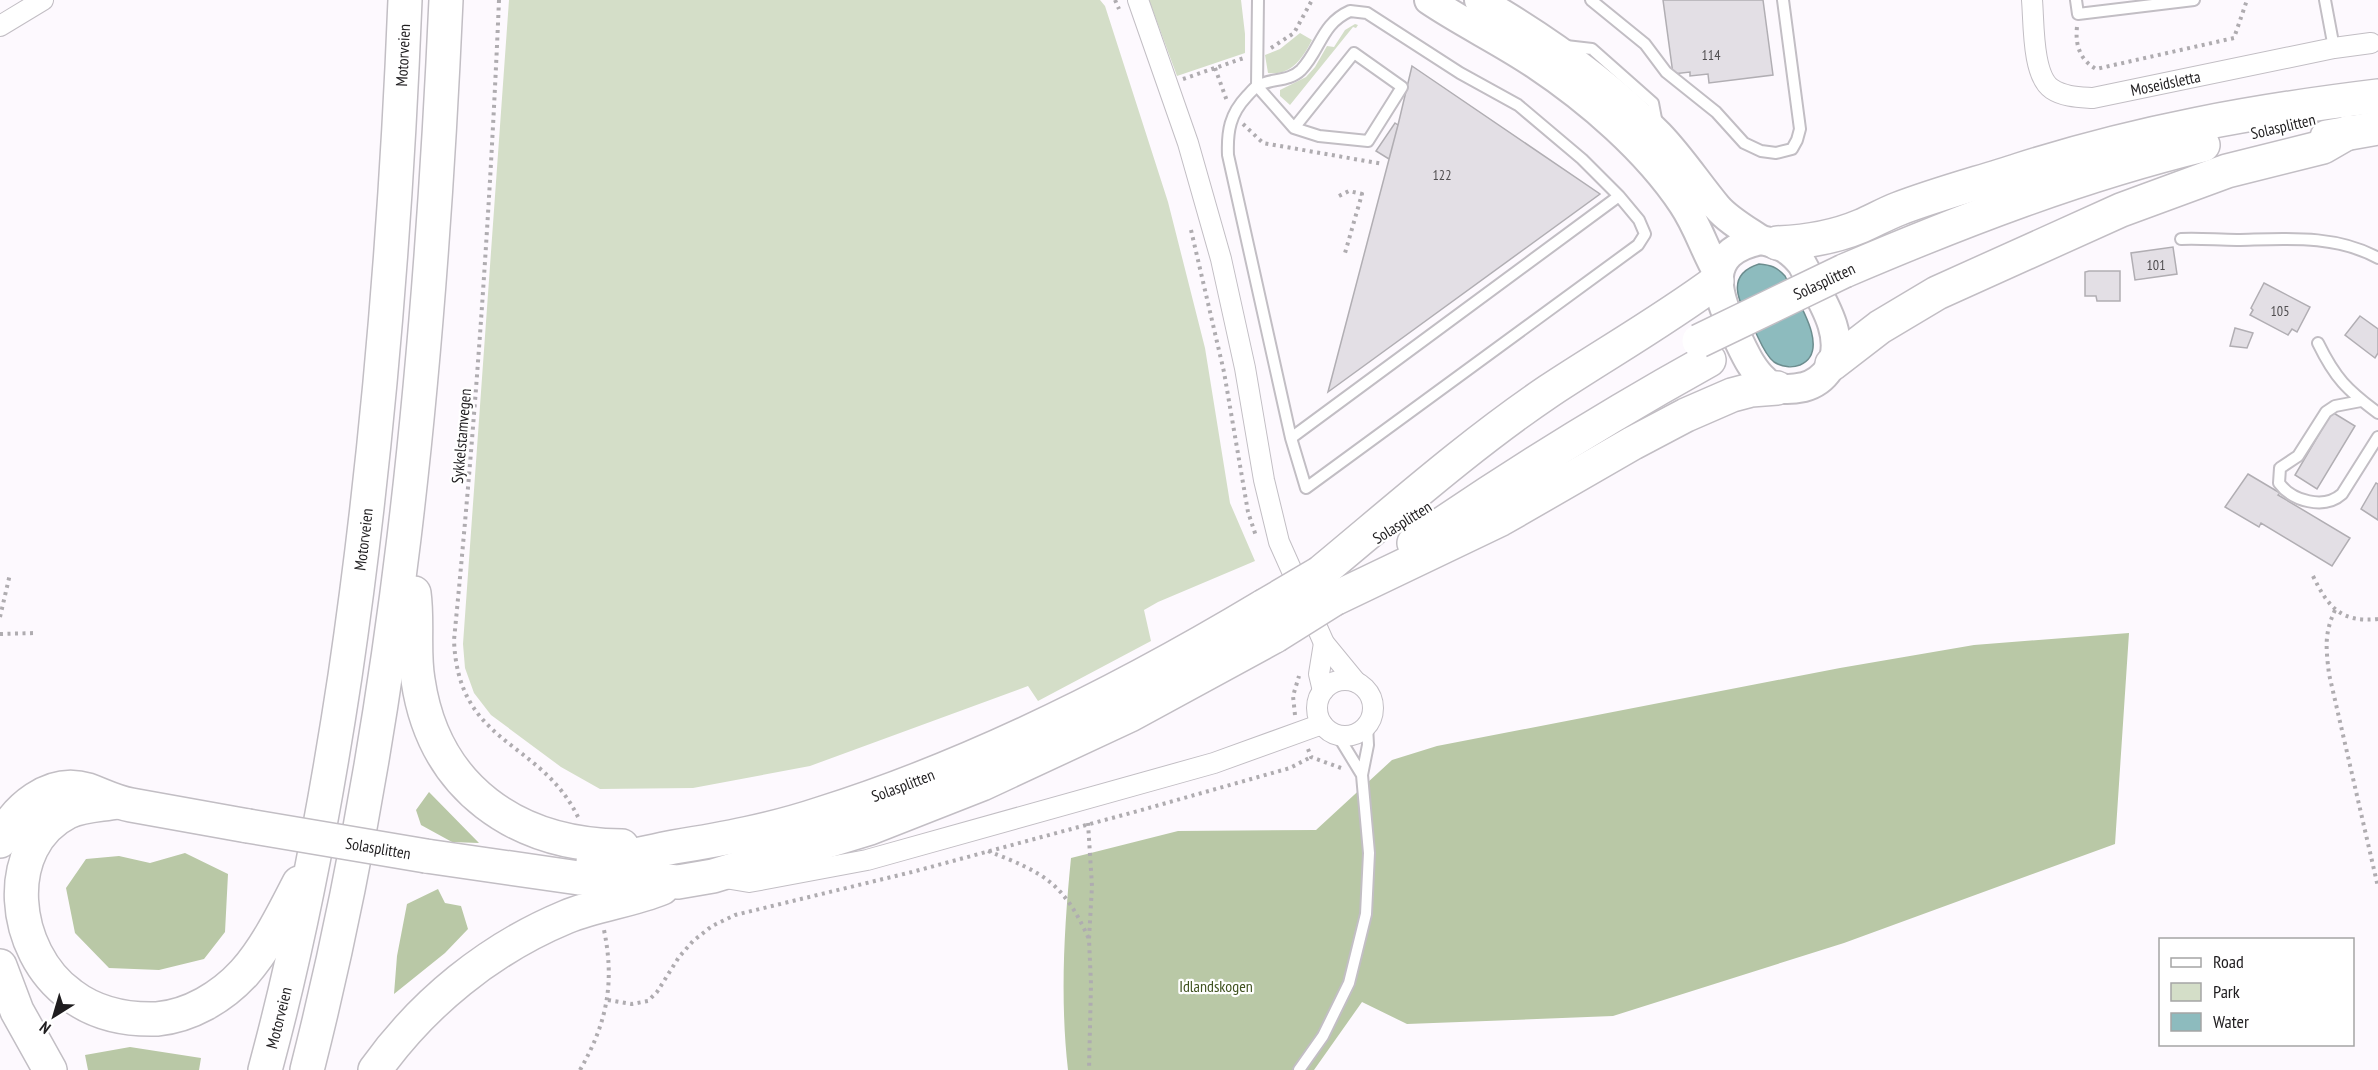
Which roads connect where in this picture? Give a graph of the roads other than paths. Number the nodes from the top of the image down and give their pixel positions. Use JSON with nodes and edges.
{"nodes":[{"id":1,"x":43,"y":0,"type":"edge"},
{"id":2,"x":405,"y":0,"type":"edge"},
{"id":3,"x":446,"y":0,"type":"edge"},
{"id":4,"x":1138,"y":0,"type":"edge"},
{"id":5,"x":1429,"y":0,"type":"edge"},
{"id":6,"x":1479,"y":0,"type":"edge"},
{"id":7,"x":1591,"y":0,"type":"edge"},
{"id":8,"x":1783,"y":0,"type":"edge"},
{"id":9,"x":2032,"y":0,"type":"edge"},
{"id":10,"x":2076,"y":0,"type":"edge"},
{"id":11,"x":2194,"y":0,"type":"edge"},
{"id":12,"x":2325,"y":0,"type":"edge"},
{"id":13,"x":1256,"y":2,"type":"edge"},
{"id":14,"x":0,"y":26,"type":"edge"},
{"id":15,"x":2371,"y":43,"type":"dead end"},
{"id":16,"x":2334,"y":48,"type":"junction"},
{"id":17,"x":1257,"y":86,"type":"junction"},
{"id":18,"x":2378,"y":96,"type":"edge"},
{"id":19,"x":2378,"y":108,"type":"edge"},
{"id":20,"x":1294,"y":128,"type":"junction"},
{"id":21,"x":2363,"y":130,"type":"edge"},
{"id":22,"x":1699,"y":181,"type":"junction"},
{"id":23,"x":1619,"y":196,"type":"junction"},
{"id":24,"x":1898,"y":209,"type":"junction"},
{"id":25,"x":2181,"y":239,"type":"dead end"},
{"id":26,"x":1769,"y":242,"type":"junction"},
{"id":27,"x":2378,"y":258,"type":"edge"},
{"id":28,"x":1718,"y":277,"type":"junction"},
{"id":29,"x":1848,"y":280,"type":"junction"},
{"id":30,"x":2318,"y":343,"type":"dead end"},
{"id":31,"x":1832,"y":363,"type":"junction"},
{"id":32,"x":1777,"y":388,"type":"junction"},
{"id":33,"x":2361,"y":400,"type":"junction"},
{"id":34,"x":2378,"y":413,"type":"edge"},
{"id":35,"x":2378,"y":437,"type":"edge"},
{"id":36,"x":1290,"y":438,"type":"junction"},
{"id":37,"x":407,"y":525,"type":"junction"},
{"id":38,"x":1327,"y":586,"type":"junction"},
{"id":39,"x":1270,"y":621,"type":"junction"},
{"id":40,"x":1323,"y":644,"type":"junction"},
{"id":41,"x":1356,"y":682,"type":"junction"},
{"id":42,"x":1323,"y":691,"type":"junction"},
{"id":43,"x":1367,"y":724,"type":"junction"},
{"id":44,"x":1330,"y":729,"type":"junction"},
{"id":45,"x":1362,"y":775,"type":"junction"},
{"id":46,"x":117,"y":802,"type":"junction"},
{"id":47,"x":0,"y":841,"type":"edge"},
{"id":48,"x":674,"y":847,"type":"junction"},
{"id":49,"x":314,"y":853,"type":"junction"},
{"id":50,"x":508,"y":867,"type":"junction"},
{"id":51,"x":713,"y":876,"type":"junction"},
{"id":52,"x":678,"y":882,"type":"junction"},
{"id":53,"x":0,"y":966,"type":"edge"},
{"id":54,"x":50,"y":1070,"type":"edge"},
{"id":55,"x":265,"y":1070,"type":"edge"},
{"id":56,"x":307,"y":1070,"type":"edge"},
{"id":57,"x":375,"y":1070,"type":"edge"},
{"id":58,"x":1299,"y":1070,"type":"edge"}],
"edges":[{"from":1,"to":14,"type":"street"},
{"from":2,"to":49,"type":"highway","name":"Motorveien"},
{"from":3,"to":37,"type":"highway"},
{"from":4,"to":40,"type":"street"},
{"from":5,"to":28,"type":"street"},
{"from":6,"to":22,"type":"street"},
{"from":7,"to":8,"type":"lane"},
{"from":9,"to":16,"type":"street","name":"Moseidsletta"},
{"from":10,"to":11,"type":"lane"},
{"from":12,"to":16,"type":"lane"},
{"from":13,"to":17,"type":"lane"},
{"from":15,"to":16,"type":"street","name":"Moseidsletta"},
{"from":17,"to":20,"type":"lane"},
{"from":17,"to":23,"type":"lane"},
{"from":17,"to":36,"type":"lane"},
{"from":18,"to":24,"type":"highway"},
{"from":19,"to":29,"type":"highway","name":"Solasplitten"},
{"from":20,"to":20,"type":"lane"},
{"from":21,"to":29,"type":"highway","name":"Solasplitten"},
{"from":21,"to":31,"type":"highway"},
{"from":22,"to":24,"type":"street"},
{"from":22,"to":26,"type":"street"},
{"from":23,"to":36,"type":"lane"},
{"from":23,"to":36,"type":"lane"},
{"from":24,"to":26,"type":"highway"},
{"from":25,"to":27,"type":"lane"},
{"from":26,"to":28,"type":"street"},
{"from":26,"to":31,"type":"street"},
{"from":28,"to":32,"type":"street"},
{"from":28,"to":38,"type":"highway"},
{"from":29,"to":38,"type":"highway","name":"Solasplitten","bridge":true},
{"from":30,"to":33,"type":"lane"},
{"from":31,"to":32,"type":"street"},
{"from":32,"to":38,"type":"highway"},
{"from":33,"to":34,"type":"lane"},
{"from":33,"to":35,"type":"lane"},
{"from":37,"to":48,"type":"highway"},
{"from":37,"to":56,"type":"highway"},
{"from":38,"to":39,"type":"highway","bridge":true},
{"from":39,"to":48,"type":"highway","name":"Solasplitten"},
{"from":39,"to":51,"type":"highway","name":"Solasplitten"},
{"from":40,"to":41,"type":"street"},
{"from":40,"to":42,"type":"street"},
{"from":41,"to":42,"type":"street"},
{"from":41,"to":43,"type":"street"},
{"from":42,"to":44,"type":"street"},
{"from":43,"to":44,"type":"street"},
{"from":43,"to":45,"type":"lane"},
{"from":44,"to":45,"type":"lane"},
{"from":44,"to":51,"type":"street"},
{"from":45,"to":58,"type":"lane"},
{"from":46,"to":47,"type":"highway"},
{"from":46,"to":49,"type":"highway"},
{"from":46,"to":50,"type":"highway","name":"Solasplitten","bridge":true},
{"from":48,"to":50,"type":"highway","name":"Solasplitten"},
{"from":49,"to":55,"type":"highway","name":"Motorveien"},
{"from":50,"to":52,"type":"highway","name":"Solasplitten"},
{"from":51,"to":52,"type":"highway","name":"Solasplitten"},
{"from":52,"to":57,"type":"highway"},
{"from":53,"to":54,"type":"highway"}]}
